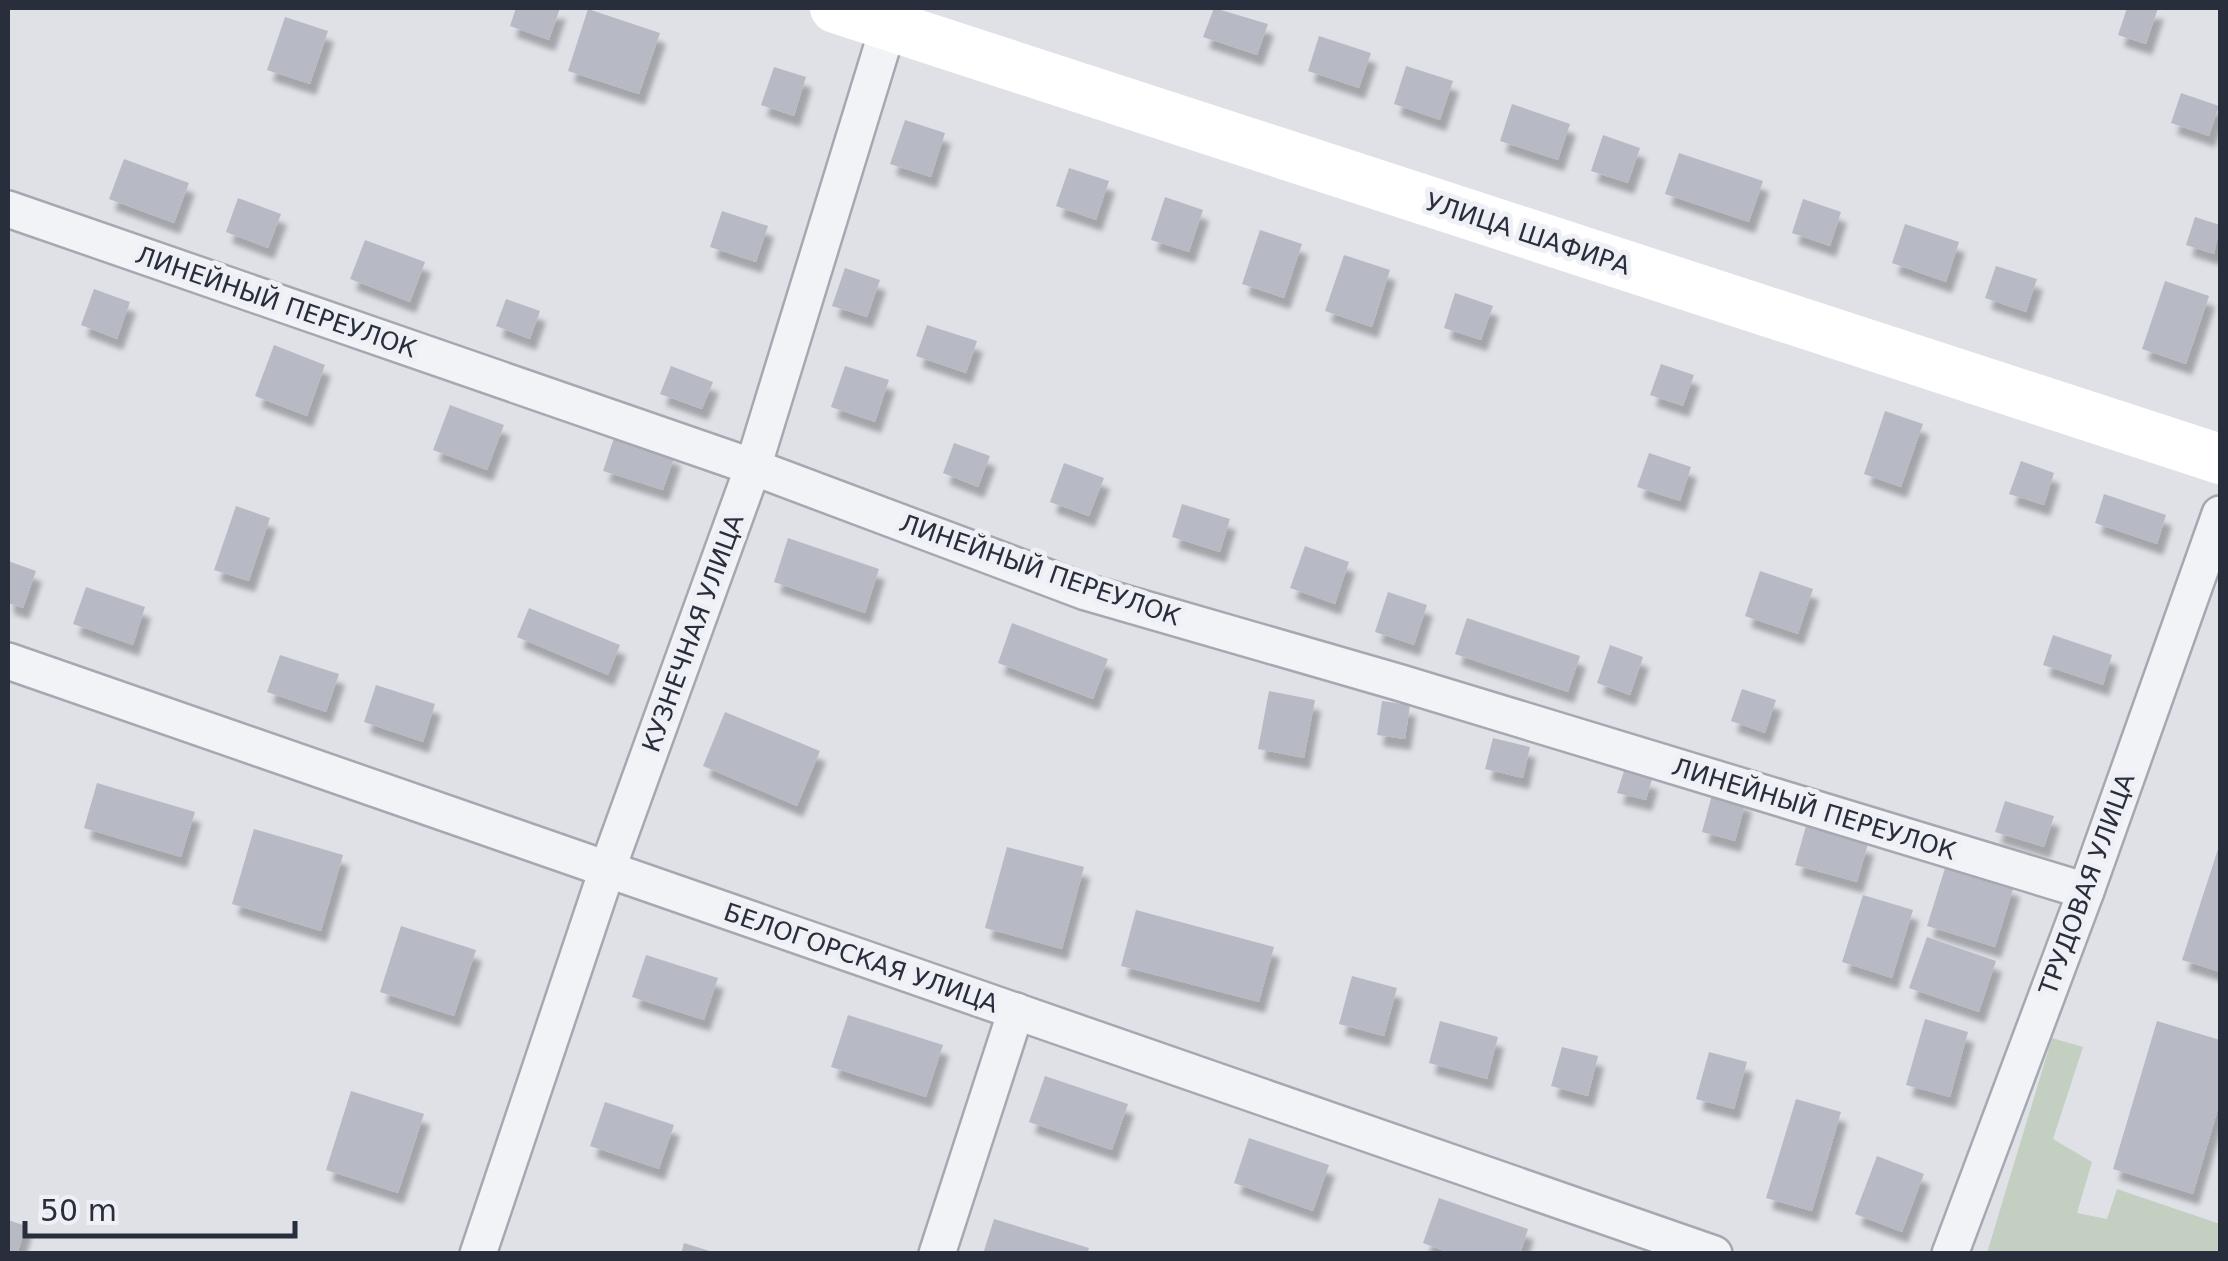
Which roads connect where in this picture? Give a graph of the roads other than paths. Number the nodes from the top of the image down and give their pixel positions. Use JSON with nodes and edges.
{"nodes":[{"id":1,"x":835,"y":8,"type":"edge"},
{"id":2,"x":891,"y":16,"type":"edge"},
{"id":3,"x":8,"y":209,"type":"edge"},
{"id":4,"x":2220,"y":459,"type":"edge"},
{"id":5,"x":753,"y":468,"type":"junction"},
{"id":6,"x":2220,"y":514,"type":"edge"},
{"id":7,"x":8,"y":661,"type":"edge"},
{"id":8,"x":607,"y":870,"type":"junction"},
{"id":9,"x":2086,"y":891,"type":"junction"},
{"id":10,"x":1016,"y":1011,"type":"junction"},
{"id":11,"x":1644,"y":1242,"type":"edge"},
{"id":12,"x":478,"y":1254,"type":"edge"},
{"id":13,"x":937,"y":1254,"type":"edge"},
{"id":14,"x":1714,"y":1254,"type":"edge"},
{"id":15,"x":1950,"y":1254,"type":"edge"}],
"edges":[{"from":1,"to":2,"type":"street","name":"УЛИЦА ШАФИРА"},
{"from":2,"to":4,"type":"street","name":"УЛИЦА ШАФИРА"},
{"from":2,"to":5,"type":"street","name":"КУЗНЕЧНАЯ УЛИЦА"},
{"from":3,"to":5,"type":"street","name":"ЛИНЕЙНЫЙ ПЕРЕУЛОК"},
{"from":5,"to":8,"type":"street","name":"КУЗНЕЧНАЯ УЛИЦА"},
{"from":5,"to":9,"type":"street","name":"ЛИНЕЙНЫЙ ПЕРЕУЛОК"},
{"from":6,"to":9,"type":"street","name":"ТРУДОВАЯ УЛИЦА"},
{"from":7,"to":8,"type":"street","name":"БЕЛОГОРСКАЯ УЛИЦА"},
{"from":8,"to":10,"type":"street","name":"БЕЛОГОРСКАЯ УЛИЦА"},
{"from":8,"to":12,"type":"street","name":"КУЗНЕЧНАЯ УЛИЦА"},
{"from":9,"to":15,"type":"street","name":"ТРУДОВАЯ УЛИЦА"},
{"from":10,"to":11,"type":"street","name":"БЕЛОГОРСКАЯ УЛИЦА"},
{"from":10,"to":13,"type":"street"},
{"from":11,"to":14,"type":"street","name":"БЕЛОГОРСКАЯ УЛИЦА"}]}
